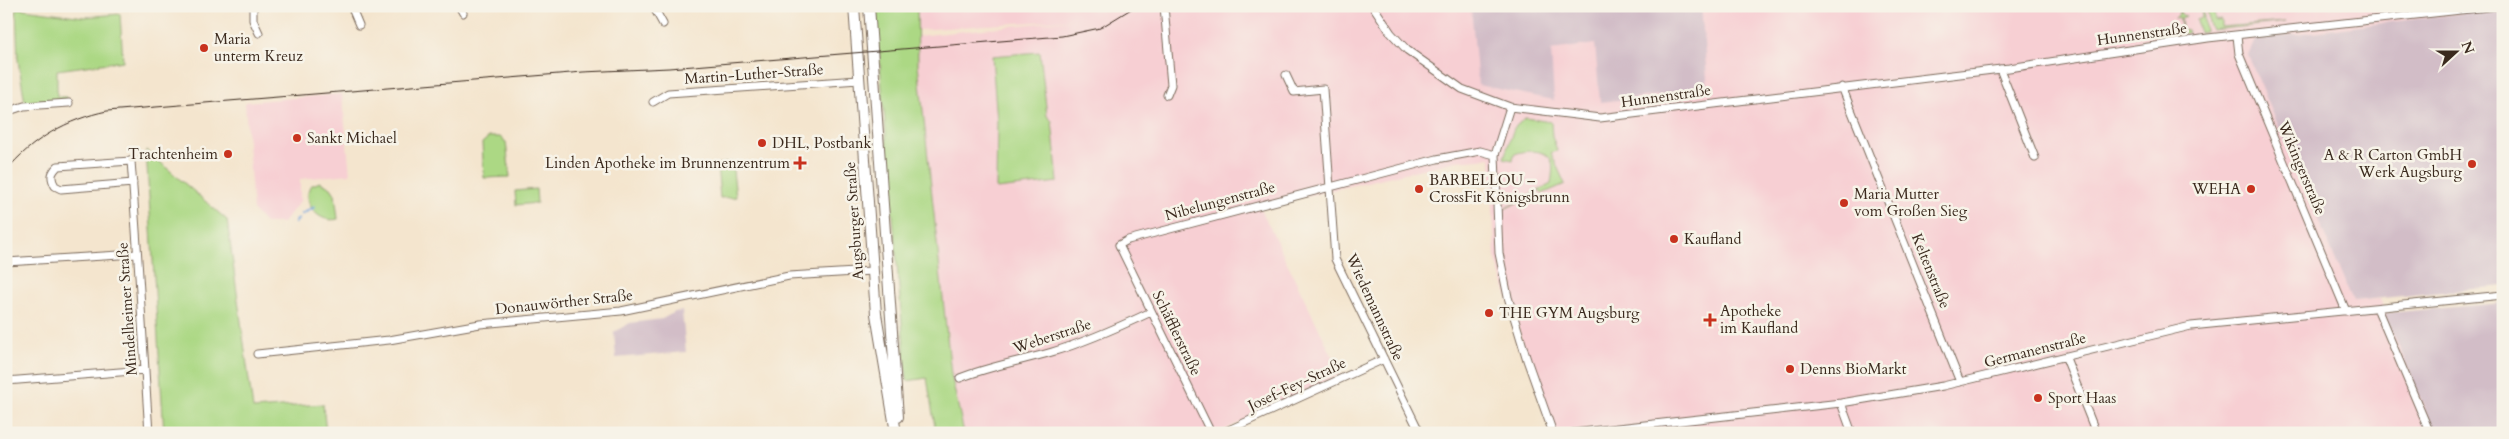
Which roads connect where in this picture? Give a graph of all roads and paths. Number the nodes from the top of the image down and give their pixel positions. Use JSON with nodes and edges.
{"nodes":[{"id":1,"x":252,"y":6,"type":"edge"},
{"id":2,"x":351,"y":6,"type":"edge"},
{"id":3,"x":653,"y":6,"type":"edge"},
{"id":4,"x":854,"y":6,"type":"edge"},
{"id":5,"x":870,"y":6,"type":"edge"},
{"id":6,"x":1164,"y":6,"type":"edge"},
{"id":7,"x":1372,"y":6,"type":"edge"},
{"id":8,"x":2497,"y":6,"type":"edge"},
{"id":9,"x":663,"y":24,"type":"dead end"},
{"id":10,"x":359,"y":25,"type":"dead end"},
{"id":11,"x":259,"y":33,"type":"dead end"},
{"id":12,"x":2236,"y":36,"type":"junction"},
{"id":13,"x":2000,"y":68,"type":"junction"},
{"id":14,"x":1286,"y":75,"type":"dead end"},
{"id":15,"x":858,"y":80,"type":"junction"},
{"id":16,"x":1842,"y":87,"type":"junction"},
{"id":17,"x":1167,"y":95,"type":"dead end"},
{"id":18,"x":653,"y":102,"type":"dead end"},
{"id":19,"x":69,"y":103,"type":"dead end"},
{"id":20,"x":1510,"y":107,"type":"junction"},
{"id":21,"x":6,"y":112,"type":"edge"},
{"id":22,"x":1495,"y":155,"type":"junction"},
{"id":23,"x":2035,"y":158,"type":"dead end"},
{"id":24,"x":132,"y":184,"type":"junction"},
{"id":25,"x":1330,"y":186,"type":"junction"},
{"id":26,"x":1119,"y":245,"type":"joint"},
{"id":27,"x":136,"y":254,"type":"junction"},
{"id":28,"x":6,"y":262,"type":"edge"},
{"id":29,"x":872,"y":270,"type":"junction"},
{"id":30,"x":2503,"y":295,"type":"edge"},
{"id":31,"x":2377,"y":308,"type":"junction"},
{"id":32,"x":2346,"y":310,"type":"junction"},
{"id":33,"x":1151,"y":312,"type":"junction"},
{"id":34,"x":257,"y":354,"type":"dead end"},
{"id":35,"x":2066,"y":358,"type":"junction"},
{"id":36,"x":1384,"y":359,"type":"junction"},
{"id":37,"x":145,"y":370,"type":"junction"},
{"id":38,"x":960,"y":378,"type":"dead end"},
{"id":39,"x":6,"y":381,"type":"edge"},
{"id":40,"x":1960,"y":382,"type":"junction"},
{"id":41,"x":1841,"y":404,"type":"junction"},
{"id":42,"x":149,"y":433,"type":"edge"},
{"id":43,"x":896,"y":433,"type":"edge"},
{"id":44,"x":900,"y":433,"type":"edge"},
{"id":45,"x":1211,"y":433,"type":"edge"},
{"id":46,"x":1222,"y":433,"type":"edge"},
{"id":47,"x":1420,"y":433,"type":"edge"},
{"id":48,"x":1553,"y":433,"type":"edge"},
{"id":49,"x":1573,"y":433,"type":"edge"},
{"id":50,"x":1852,"y":433,"type":"edge"},
{"id":51,"x":2096,"y":433,"type":"edge"},
{"id":52,"x":2430,"y":433,"type":"edge"}],
"edges":[{"from":1,"to":11,"type":"street"},
{"from":2,"to":10,"type":"street"},
{"from":3,"to":9,"type":"street"},
{"from":4,"to":15,"type":"street","name":"Augsburger Straße"},
{"from":5,"to":44,"type":"street","name":"Augsburger Straße"},
{"from":6,"to":17,"type":"street"},
{"from":7,"to":20,"type":"street","name":"Hunnenstraße"},
{"from":8,"to":12,"type":"street","name":"Hunnenstraße"},
{"from":12,"to":13,"type":"street","name":"Hunnenstraße"},
{"from":12,"to":32,"type":"street","name":"Wikingerstraße"},
{"from":13,"to":16,"type":"street","name":"Hunnenstraße"},
{"from":13,"to":23,"type":"street"},
{"from":14,"to":25,"type":"street"},
{"from":15,"to":18,"type":"street","name":"Martin-Luther-Straße"},
{"from":15,"to":29,"type":"street","name":"Augsburger Straße"},
{"from":16,"to":20,"type":"street","name":"Hunnenstraße"},
{"from":16,"to":40,"type":"street","name":"Keltenstraße"},
{"from":19,"to":21,"type":"street"},
{"from":20,"to":22,"type":"street"},
{"from":22,"to":25,"type":"street","name":"Nibelungenstraße"},
{"from":22,"to":48,"type":"street"},
{"from":24,"to":24,"type":"street","name":"Mindelheimer Straße"},
{"from":24,"to":27,"type":"street","name":"Mindelheimer Straße"},
{"from":25,"to":26,"type":"street","name":"Nibelungenstraße"},
{"from":25,"to":36,"type":"street","name":"Wiedemannstraße"},
{"from":26,"to":33,"type":"street","name":"Schäfflerstraße"},
{"from":27,"to":28,"type":"street"},
{"from":27,"to":37,"type":"street","name":"Mindelheimer Straße"},
{"from":29,"to":34,"type":"street","name":"Donauwörther Straße"},
{"from":29,"to":43,"type":"street","name":"Augsburger Straße"},
{"from":30,"to":31,"type":"street","name":"Germanenstraße"},
{"from":31,"to":32,"type":"street","name":"Germanenstraße"},
{"from":31,"to":52,"type":"street"},
{"from":32,"to":35,"type":"street","name":"Germanenstraße"},
{"from":33,"to":38,"type":"street","name":"Weberstraße"},
{"from":33,"to":45,"type":"street","name":"Schäfflerstraße"},
{"from":35,"to":40,"type":"street","name":"Germanenstraße"},
{"from":35,"to":51,"type":"street"},
{"from":36,"to":46,"type":"street","name":"Josef-Fey-Straße"},
{"from":36,"to":47,"type":"street","name":"Wiedemannstraße"},
{"from":37,"to":39,"type":"street"},
{"from":37,"to":42,"type":"street","name":"Mindelheimer Straße"},
{"from":40,"to":41,"type":"street","name":"Germanenstraße"},
{"from":41,"to":49,"type":"street","name":"Germanenstraße"},
{"from":41,"to":50,"type":"street"}]}
